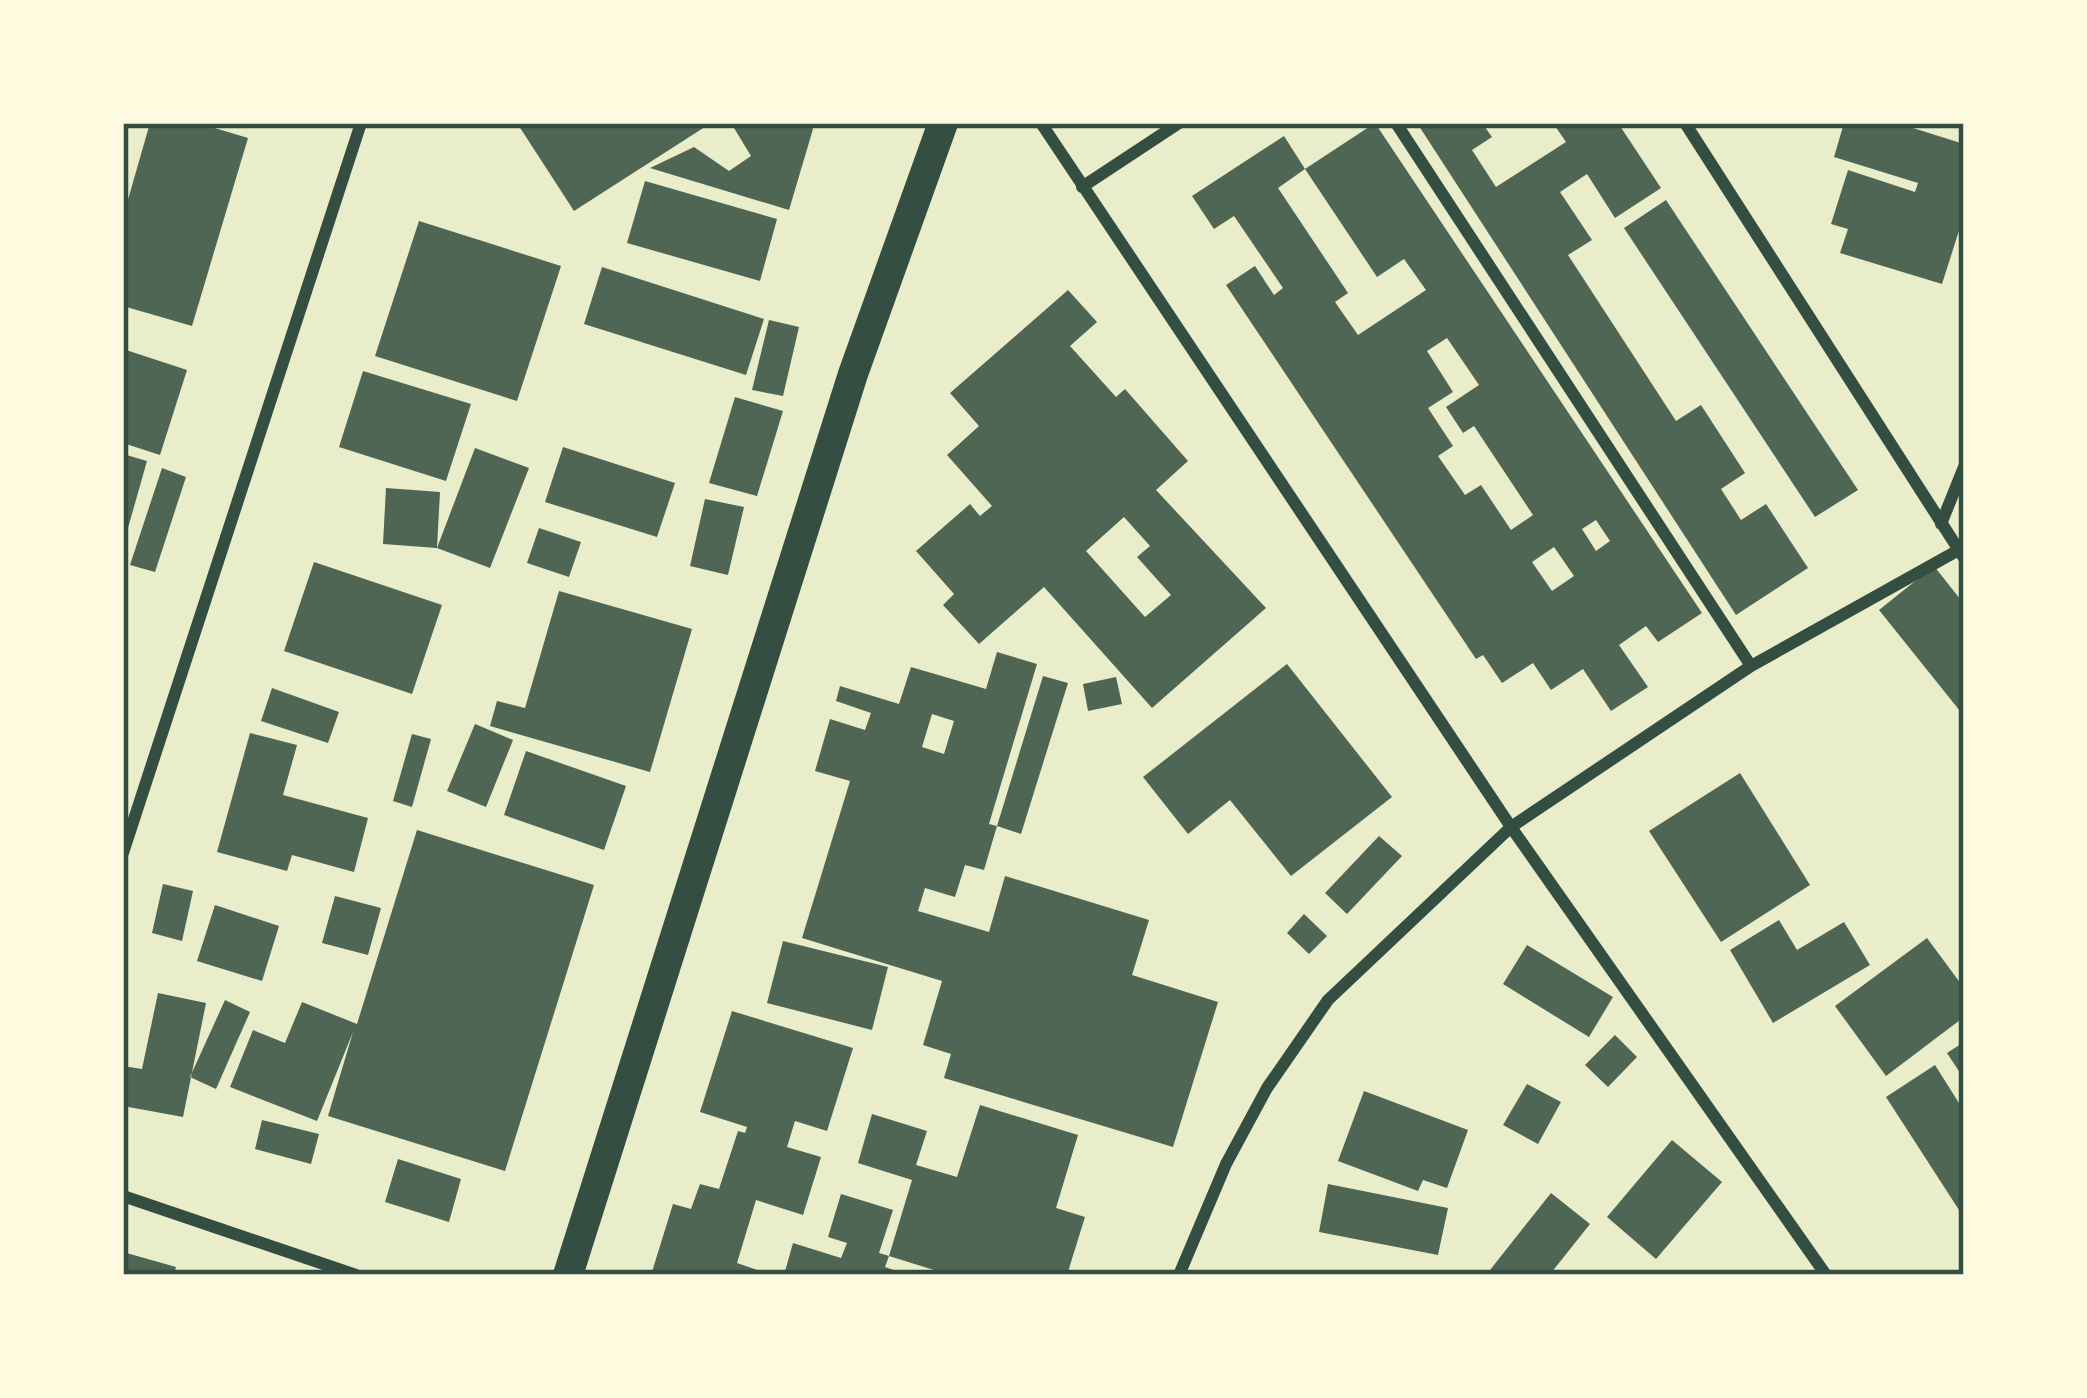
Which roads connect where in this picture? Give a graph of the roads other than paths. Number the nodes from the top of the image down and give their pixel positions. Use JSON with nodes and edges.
{"nodes":[{"id":1,"x":362,"y":123,"type":"edge"},
{"id":2,"x":943,"y":123,"type":"edge"},
{"id":3,"x":1041,"y":123,"type":"edge"},
{"id":4,"x":1179,"y":123,"type":"edge"},
{"id":5,"x":1396,"y":123,"type":"edge"},
{"id":6,"x":1684,"y":123,"type":"edge"},
{"id":7,"x":1082,"y":187,"type":"junction"},
{"id":8,"x":1964,"y":467,"type":"edge"},
{"id":9,"x":1940,"y":524,"type":"junction"},
{"id":10,"x":1962,"y":551,"type":"edge"},
{"id":11,"x":1751,"y":666,"type":"junction"},
{"id":12,"x":1511,"y":827,"type":"junction"},
{"id":13,"x":123,"y":853,"type":"edge"},
{"id":14,"x":123,"y":1196,"type":"edge"},
{"id":15,"x":356,"y":1275,"type":"edge"},
{"id":16,"x":568,"y":1275,"type":"edge"},
{"id":17,"x":1179,"y":1275,"type":"edge"},
{"id":18,"x":1826,"y":1275,"type":"edge"}],
"edges":[{"from":1,"to":13,"type":"street"},
{"from":2,"to":16,"type":"main road"},
{"from":3,"to":7,"type":"street"},
{"from":4,"to":7,"type":"street"},
{"from":5,"to":11,"type":"street"},
{"from":6,"to":9,"type":"street"},
{"from":7,"to":12,"type":"street"},
{"from":8,"to":9,"type":"street"},
{"from":9,"to":10,"type":"street"},
{"from":10,"to":11,"type":"street"},
{"from":11,"to":12,"type":"street"},
{"from":12,"to":17,"type":"street"},
{"from":12,"to":18,"type":"street"},
{"from":14,"to":15,"type":"street"}]}
